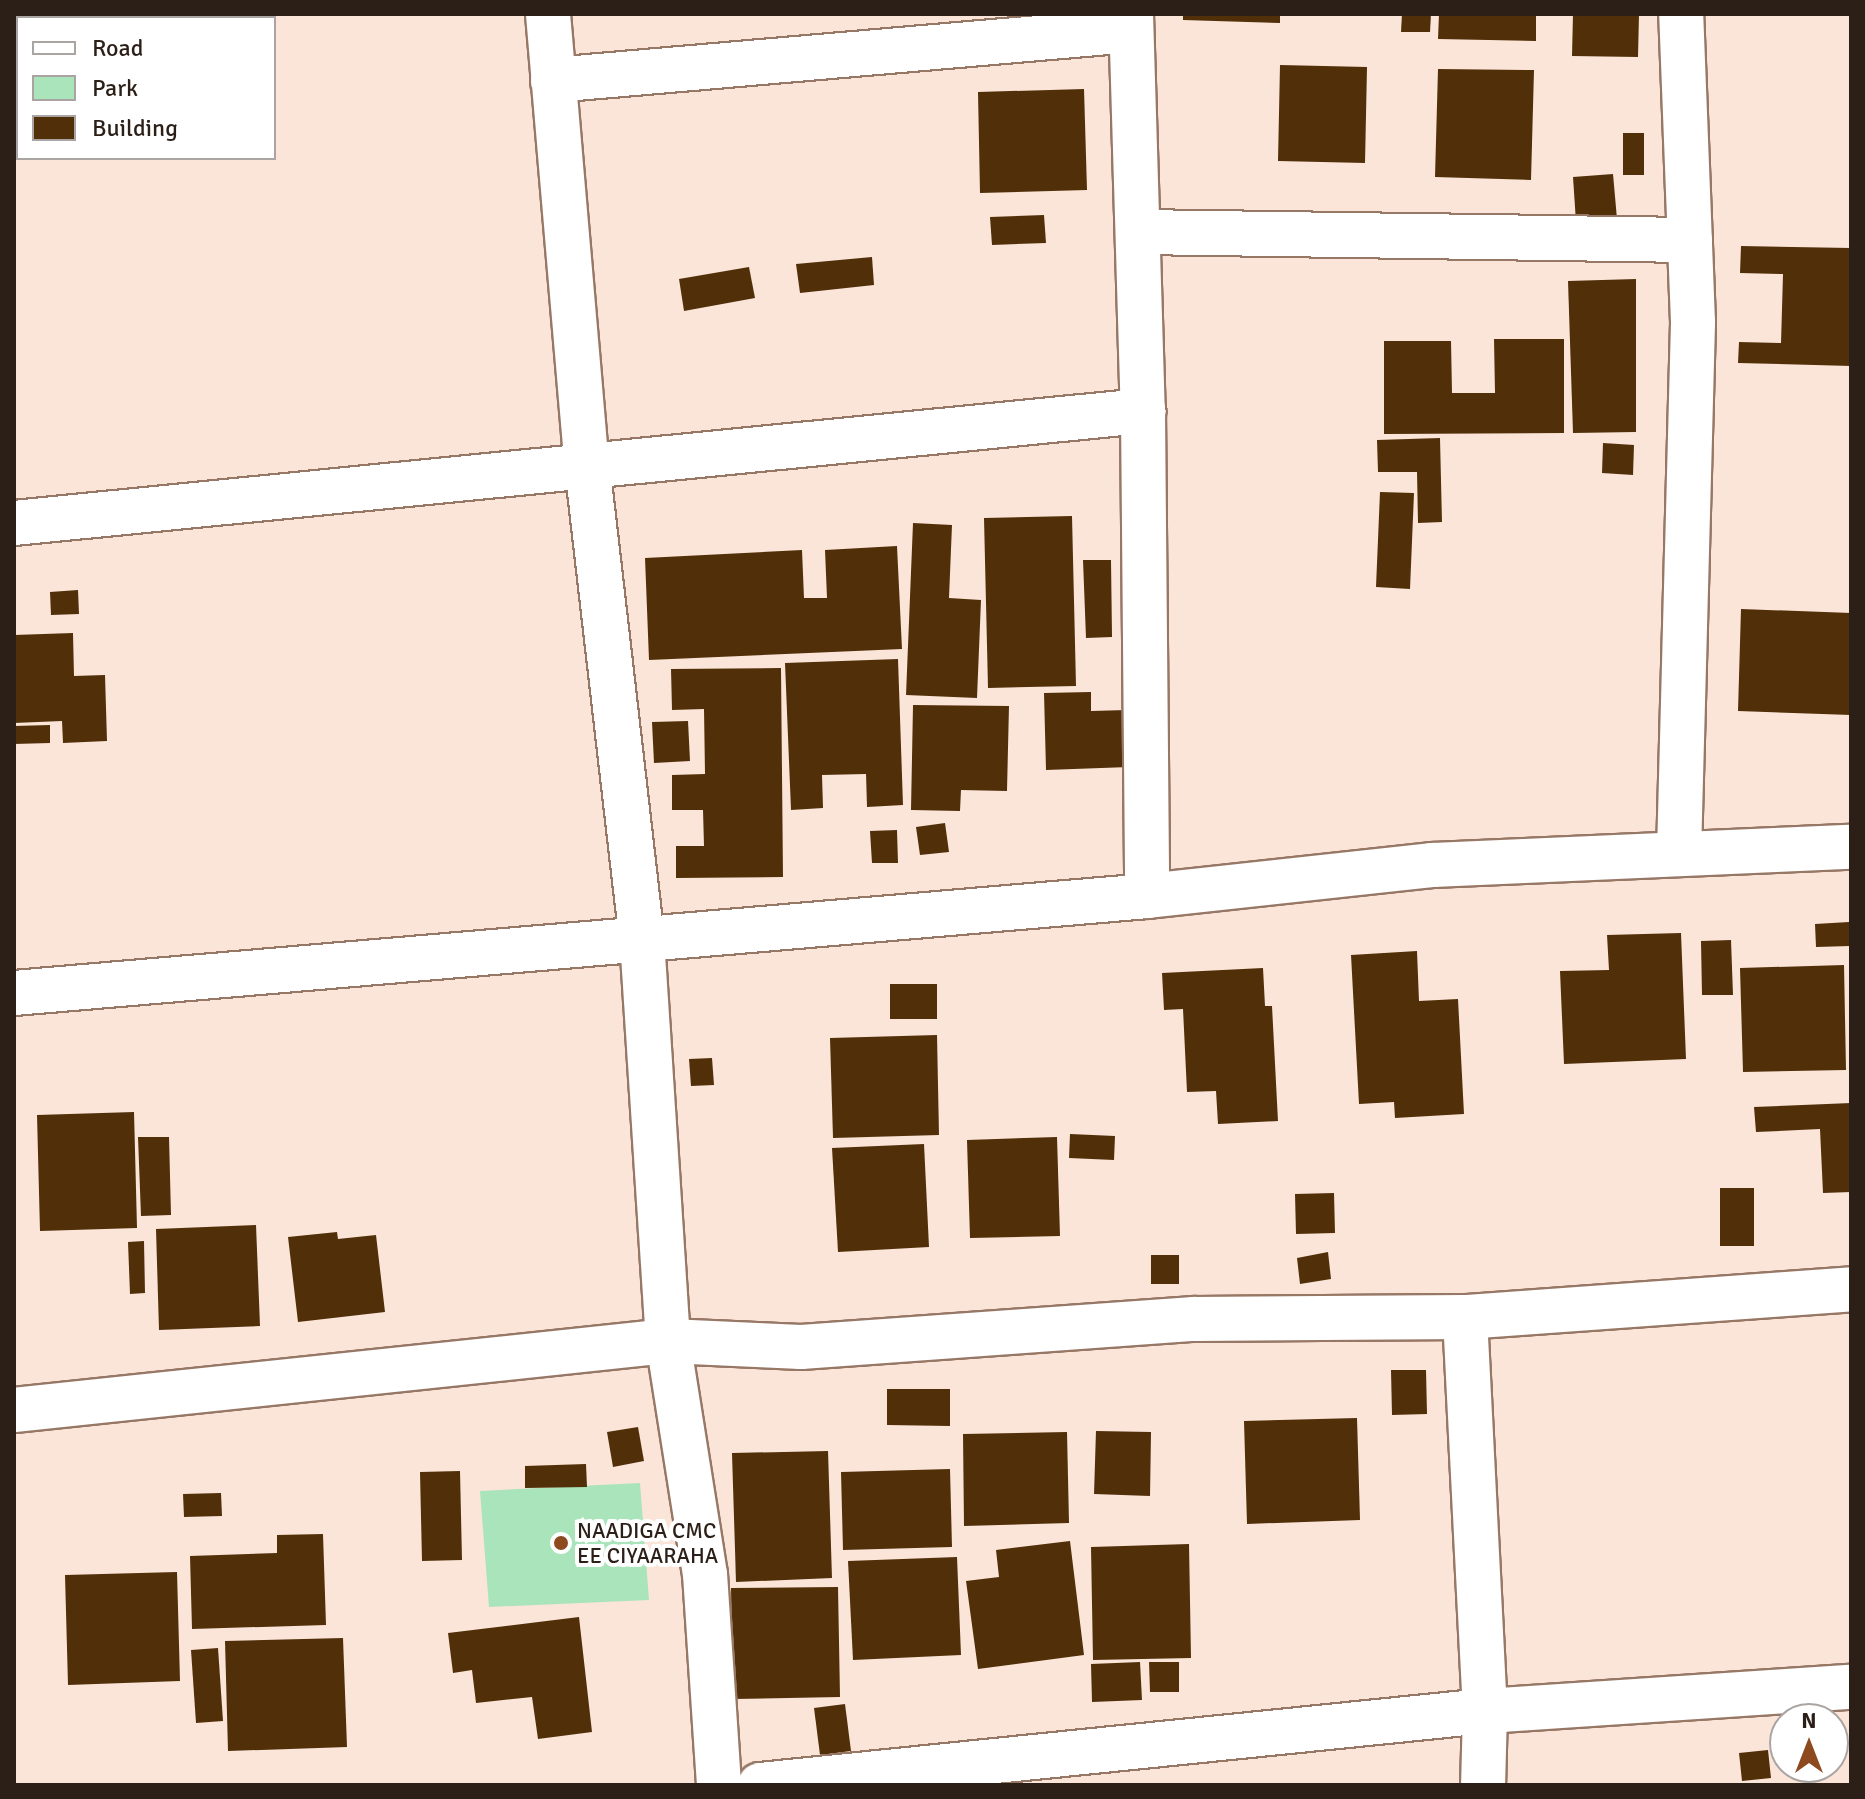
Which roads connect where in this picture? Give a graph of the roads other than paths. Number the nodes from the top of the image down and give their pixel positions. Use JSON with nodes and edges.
{"nodes":[{"id":1,"x":548,"y":14,"type":"edge"},
{"id":2,"x":1681,"y":14,"type":"edge"},
{"id":3,"x":1131,"y":22,"type":"edge"},
{"id":4,"x":553,"y":80,"type":"junction"},
{"id":5,"x":1138,"y":232,"type":"junction"},
{"id":6,"x":1690,"y":240,"type":"junction"},
{"id":7,"x":1143,"y":411,"type":"junction"},
{"id":8,"x":587,"y":465,"type":"junction"},
{"id":9,"x":14,"y":523,"type":"edge"},
{"id":10,"x":1851,"y":847,"type":"edge"},
{"id":11,"x":1679,"y":854,"type":"junction"},
{"id":12,"x":1147,"y":896,"type":"junction"},
{"id":13,"x":642,"y":939,"type":"junction"},
{"id":14,"x":14,"y":993,"type":"edge"},
{"id":15,"x":1851,"y":1289,"type":"edge"},
{"id":16,"x":1465,"y":1317,"type":"junction"},
{"id":17,"x":668,"y":1341,"type":"junction"},
{"id":18,"x":14,"y":1410,"type":"edge"},
{"id":19,"x":1851,"y":1687,"type":"edge"},
{"id":20,"x":1485,"y":1711,"type":"junction"},
{"id":21,"x":719,"y":1785,"type":"edge"},
{"id":22,"x":760,"y":1785,"type":"edge"},
{"id":23,"x":1483,"y":1785,"type":"edge"}],
"edges":[{"from":1,"to":4,"type":"street"},
{"from":2,"to":6,"type":"street"},
{"from":3,"to":4,"type":"street"},
{"from":3,"to":5,"type":"street"},
{"from":4,"to":8,"type":"street"},
{"from":5,"to":6,"type":"street"},
{"from":5,"to":7,"type":"street"},
{"from":6,"to":11,"type":"street"},
{"from":7,"to":8,"type":"street"},
{"from":7,"to":12,"type":"street"},
{"from":8,"to":9,"type":"street"},
{"from":8,"to":13,"type":"street"},
{"from":10,"to":11,"type":"street"},
{"from":11,"to":12,"type":"street"},
{"from":12,"to":13,"type":"street"},
{"from":13,"to":14,"type":"street"},
{"from":13,"to":17,"type":"street"},
{"from":15,"to":16,"type":"street"},
{"from":16,"to":17,"type":"street"},
{"from":16,"to":20,"type":"street"},
{"from":17,"to":18,"type":"street"},
{"from":17,"to":21,"type":"street"},
{"from":19,"to":20,"type":"street"},
{"from":20,"to":22,"type":"street"},
{"from":20,"to":23,"type":"street"}]}
